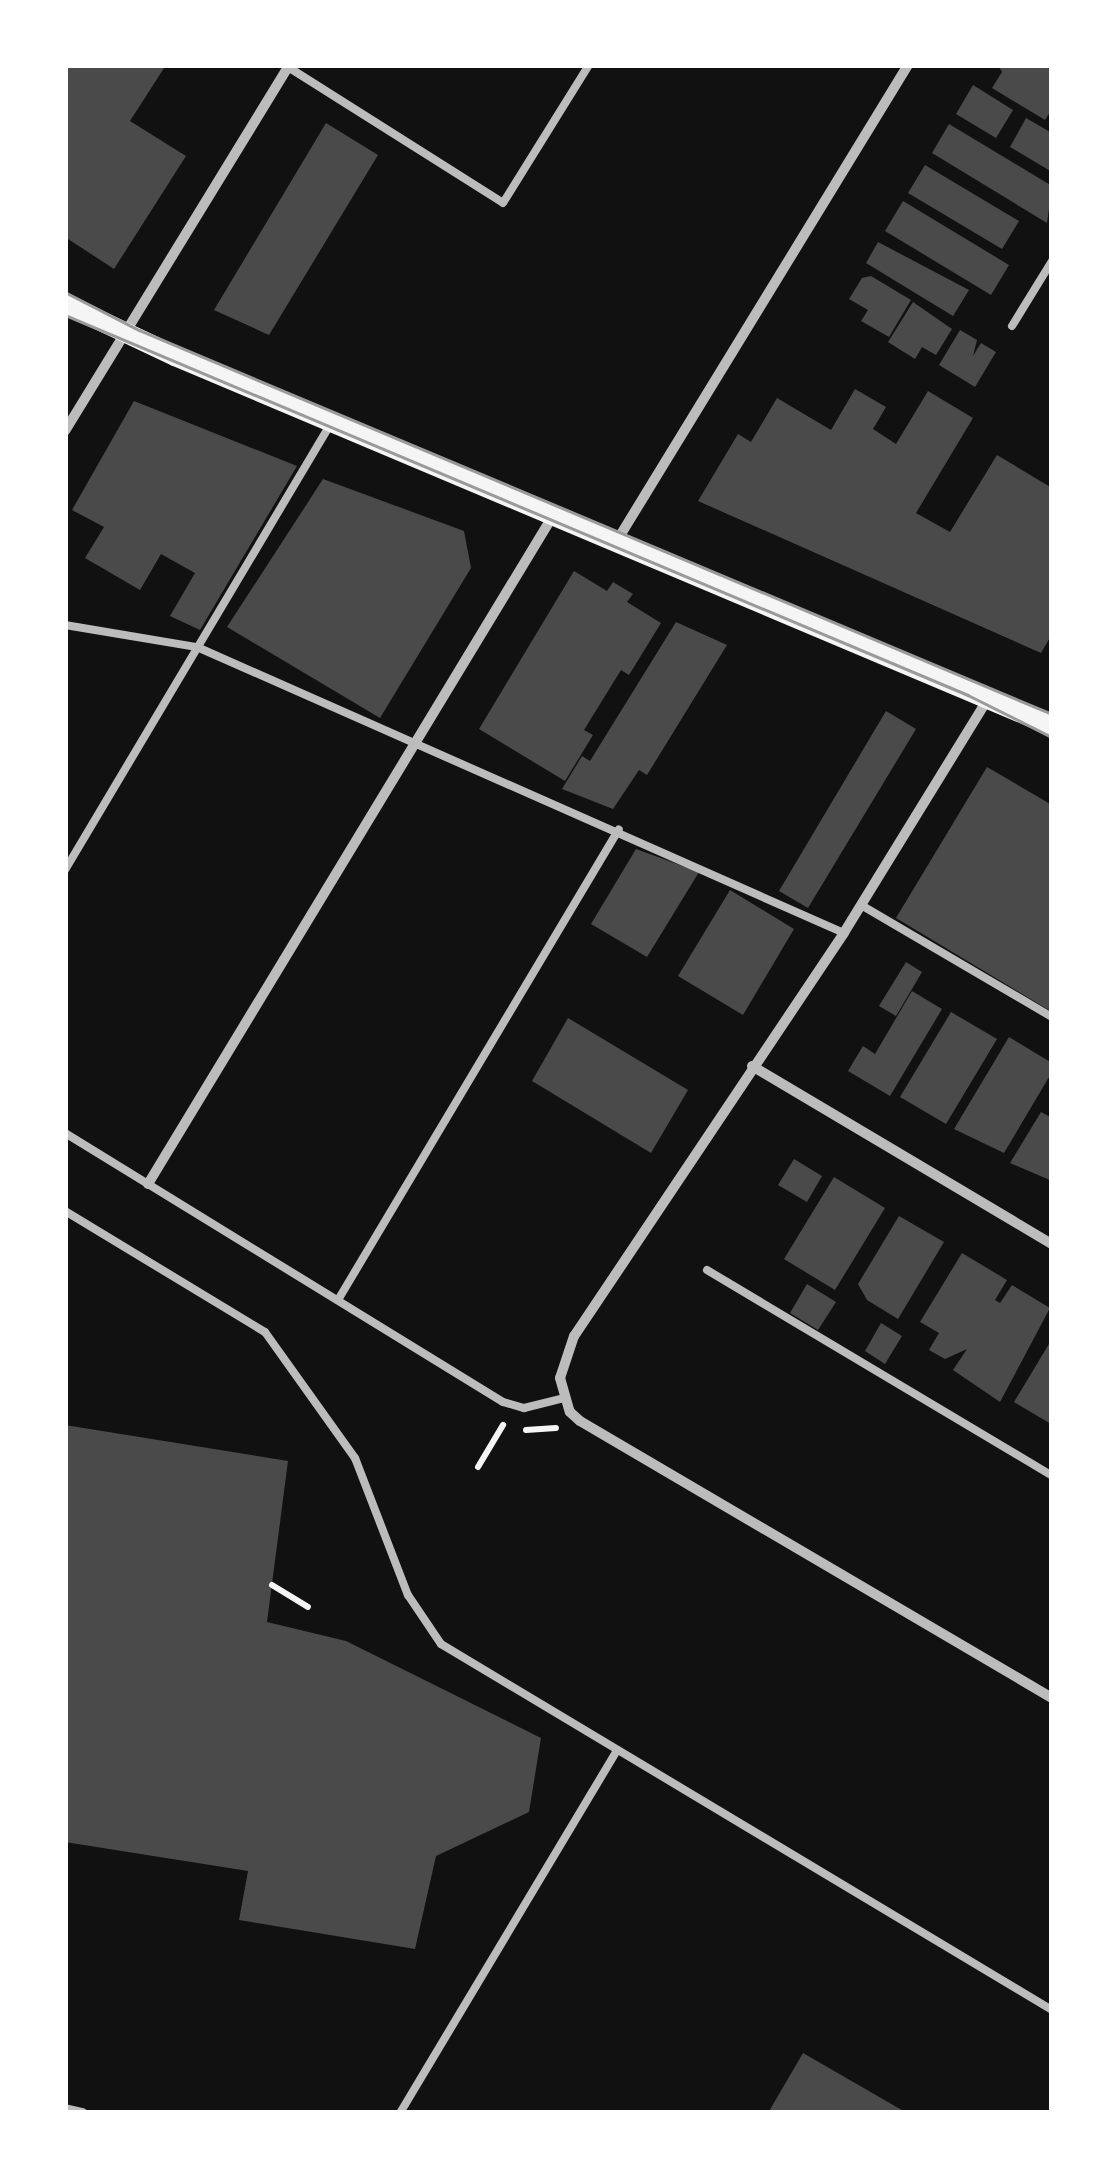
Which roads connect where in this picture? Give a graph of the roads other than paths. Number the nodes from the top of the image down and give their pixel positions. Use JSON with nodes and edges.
{"nodes":[{"id":1,"x":589,"y":65,"type":"edge"},
{"id":2,"x":908,"y":65,"type":"edge"},
{"id":3,"x":288,"y":66,"type":"edge"},
{"id":4,"x":1052,"y":261,"type":"edge"},
{"id":5,"x":65,"y":304,"type":"edge"},
{"id":6,"x":1012,"y":326,"type":"dead end"},
{"id":7,"x":124,"y":332,"type":"junction"},
{"id":8,"x":332,"y":421,"type":"junction"},
{"id":9,"x":65,"y":430,"type":"edge"},
{"id":10,"x":554,"y":514,"type":"junction"},
{"id":11,"x":618,"y":539,"type":"junction"},
{"id":12,"x":65,"y":625,"type":"edge"},
{"id":13,"x":197,"y":647,"type":"junction"},
{"id":14,"x":990,"y":695,"type":"junction"},
{"id":15,"x":1049,"y":718,"type":"edge"},
{"id":16,"x":418,"y":747,"type":"junction"},
{"id":17,"x":619,"y":829,"type":"junction"},
{"id":18,"x":65,"y":870,"type":"edge"},
{"id":19,"x":861,"y":905,"type":"junction"},
{"id":20,"x":844,"y":933,"type":"junction"},
{"id":21,"x":1052,"y":1017,"type":"edge"},
{"id":22,"x":752,"y":1066,"type":"junction"},
{"id":23,"x":65,"y":1133,"type":"edge"},
{"id":24,"x":148,"y":1184,"type":"junction"},
{"id":25,"x":65,"y":1210,"type":"edge"},
{"id":26,"x":1052,"y":1244,"type":"edge"},
{"id":27,"x":707,"y":1270,"type":"dead end"},
{"id":28,"x":338,"y":1300,"type":"junction"},
{"id":29,"x":564,"y":1398,"type":"junction"},
{"id":30,"x":1052,"y":1476,"type":"edge"},
{"id":31,"x":1052,"y":1698,"type":"edge"},
{"id":32,"x":617,"y":1750,"type":"junction"},
{"id":33,"x":1052,"y":2010,"type":"edge"},
{"id":34,"x":65,"y":2109,"type":"edge"},
{"id":35,"x":84,"y":2113,"type":"edge"},
{"id":36,"x":400,"y":2113,"type":"edge"}],
"edges":[{"from":1,"to":3,"type":"lane"},
{"from":2,"to":11,"type":"street"},
{"from":3,"to":7,"type":"street"},
{"from":4,"to":6,"type":"lane"},
{"from":5,"to":7,"type":"main road"},
{"from":7,"to":8,"type":"main road"},
{"from":7,"to":9,"type":"street"},
{"from":8,"to":10,"type":"main road"},
{"from":8,"to":13,"type":"lane"},
{"from":10,"to":11,"type":"main road"},
{"from":10,"to":16,"type":"street"},
{"from":11,"to":14,"type":"main road"},
{"from":12,"to":13,"type":"lane"},
{"from":13,"to":16,"type":"lane"},
{"from":13,"to":18,"type":"lane"},
{"from":14,"to":15,"type":"main road"},
{"from":14,"to":19,"type":"street"},
{"from":16,"to":17,"type":"lane"},
{"from":16,"to":24,"type":"street"},
{"from":17,"to":20,"type":"lane"},
{"from":17,"to":28,"type":"lane"},
{"from":19,"to":20,"type":"street"},
{"from":19,"to":21,"type":"lane"},
{"from":20,"to":22,"type":"street"},
{"from":22,"to":26,"type":"street"},
{"from":22,"to":29,"type":"street"},
{"from":23,"to":24,"type":"lane"},
{"from":24,"to":28,"type":"lane"},
{"from":25,"to":32,"type":"lane"},
{"from":27,"to":30,"type":"lane"},
{"from":28,"to":29,"type":"lane"},
{"from":29,"to":31,"type":"street"},
{"from":32,"to":33,"type":"lane"},
{"from":32,"to":36,"type":"lane"},
{"from":34,"to":35,"type":"street"}]}
